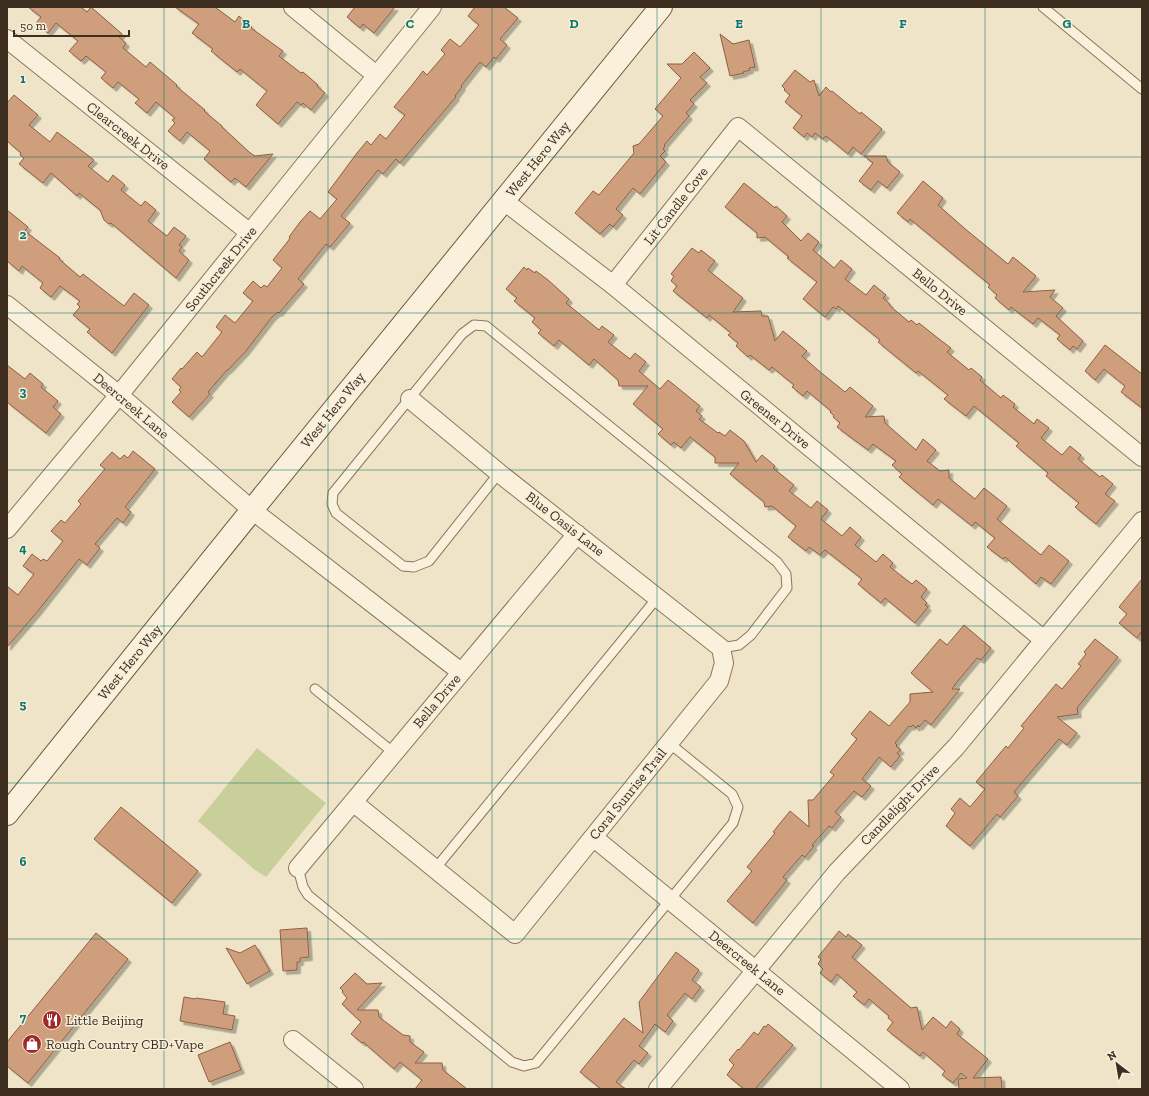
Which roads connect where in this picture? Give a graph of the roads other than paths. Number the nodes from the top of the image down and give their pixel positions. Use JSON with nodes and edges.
{"nodes":[{"id":1,"x":292,"y":7,"type":"edge"},
{"id":2,"x":432,"y":7,"type":"edge"},
{"id":3,"x":661,"y":7,"type":"edge"},
{"id":4,"x":1043,"y":7,"type":"edge"},
{"id":5,"x":7,"y":39,"type":"edge"},
{"id":6,"x":376,"y":75,"type":"junction"},
{"id":7,"x":1142,"y":89,"type":"edge"},
{"id":8,"x":738,"y":127,"type":"joint"},
{"id":9,"x":504,"y":200,"type":"junction"},
{"id":10,"x":250,"y":233,"type":"junction"},
{"id":11,"x":613,"y":286,"type":"junction"},
{"id":12,"x":7,"y":305,"type":"edge"},
{"id":13,"x":119,"y":395,"type":"junction"},
{"id":14,"x":410,"y":399,"type":"junction"},
{"id":15,"x":1142,"y":457,"type":"edge"},
{"id":16,"x":499,"y":473,"type":"junction"},
{"id":17,"x":252,"y":510,"type":"junction"},
{"id":18,"x":1142,"y":521,"type":"edge"},
{"id":19,"x":7,"y":529,"type":"edge"},
{"id":20,"x":577,"y":534,"type":"junction"},
{"id":21,"x":657,"y":598,"type":"junction"},
{"id":22,"x":1044,"y":640,"type":"junction"},
{"id":23,"x":721,"y":648,"type":"junction"},
{"id":24,"x":461,"y":672,"type":"junction"},
{"id":25,"x":315,"y":689,"type":"dead end"},
{"id":26,"x":669,"y":743,"type":"junction"},
{"id":27,"x":394,"y":753,"type":"junction"},
{"id":28,"x":353,"y":802,"type":"junction"},
{"id":29,"x":7,"y":814,"type":"edge"},
{"id":30,"x":593,"y":837,"type":"junction"},
{"id":31,"x":298,"y":868,"type":"joint"},
{"id":32,"x":436,"y":869,"type":"junction"},
{"id":33,"x":670,"y":900,"type":"junction"},
{"id":34,"x":756,"y":970,"type":"junction"},
{"id":35,"x":293,"y":1040,"type":"dead end"},
{"id":36,"x":354,"y":1089,"type":"edge"},
{"id":37,"x":658,"y":1089,"type":"edge"},
{"id":38,"x":900,"y":1089,"type":"edge"}],
"edges":[{"from":1,"to":6,"type":"street"},
{"from":2,"to":6,"type":"street","name":"Southcreek Drive"},
{"from":3,"to":9,"type":"main road","name":"West Hero Way"},
{"from":4,"to":7,"type":"lane"},
{"from":5,"to":10,"type":"street","name":"Clearcreek Drive"},
{"from":6,"to":10,"type":"street","name":"Southcreek Drive"},
{"from":8,"to":11,"type":"street","name":"Lit Candle Cove"},
{"from":8,"to":15,"type":"street","name":"Bello Drive"},
{"from":9,"to":11,"type":"street","name":"Greener Drive"},
{"from":9,"to":17,"type":"main road","name":"West Hero Way"},
{"from":10,"to":13,"type":"street","name":"Southcreek Drive"},
{"from":11,"to":22,"type":"street","name":"Greener Drive"},
{"from":12,"to":13,"type":"street","name":"Deercreek Lane"},
{"from":13,"to":17,"type":"street","name":"Deercreek Lane"},
{"from":13,"to":19,"type":"street","name":"Southcreek Drive"},
{"from":14,"to":16,"type":"street","name":"Blue Oasis Lane"},
{"from":14,"to":16,"type":"lane"},
{"from":14,"to":23,"type":"lane"},
{"from":16,"to":20,"type":"street","name":"Blue Oasis Lane"},
{"from":17,"to":24,"type":"street","name":"Deercreek Lane"},
{"from":17,"to":29,"type":"main road","name":"West Hero Way"},
{"from":18,"to":22,"type":"street","name":"Candlelight Drive"},
{"from":20,"to":21,"type":"street","name":"Blue Oasis Lane"},
{"from":20,"to":24,"type":"street","name":"Bella Drive"},
{"from":21,"to":23,"type":"street","name":"Blue Oasis Lane"},
{"from":21,"to":32,"type":"lane"},
{"from":22,"to":34,"type":"street","name":"Candlelight Drive"},
{"from":23,"to":26,"type":"street","name":"Coral Sunrise Trail"},
{"from":24,"to":27,"type":"street","name":"Bella Drive"},
{"from":25,"to":27,"type":"lane"},
{"from":26,"to":30,"type":"street","name":"Coral Sunrise Trail"},
{"from":26,"to":33,"type":"lane"},
{"from":27,"to":28,"type":"street","name":"Bella Drive"},
{"from":28,"to":31,"type":"street","name":"Bella Drive"},
{"from":28,"to":32,"type":"street"},
{"from":30,"to":32,"type":"street","name":"Coral Sunrise Trail"},
{"from":30,"to":33,"type":"street","name":"Deercreek Lane"},
{"from":31,"to":33,"type":"lane"},
{"from":33,"to":34,"type":"street","name":"Deercreek Lane"},
{"from":34,"to":37,"type":"street","name":"Candlelight Drive"},
{"from":34,"to":38,"type":"street","name":"Deercreek Lane"},
{"from":35,"to":36,"type":"street"}]}
